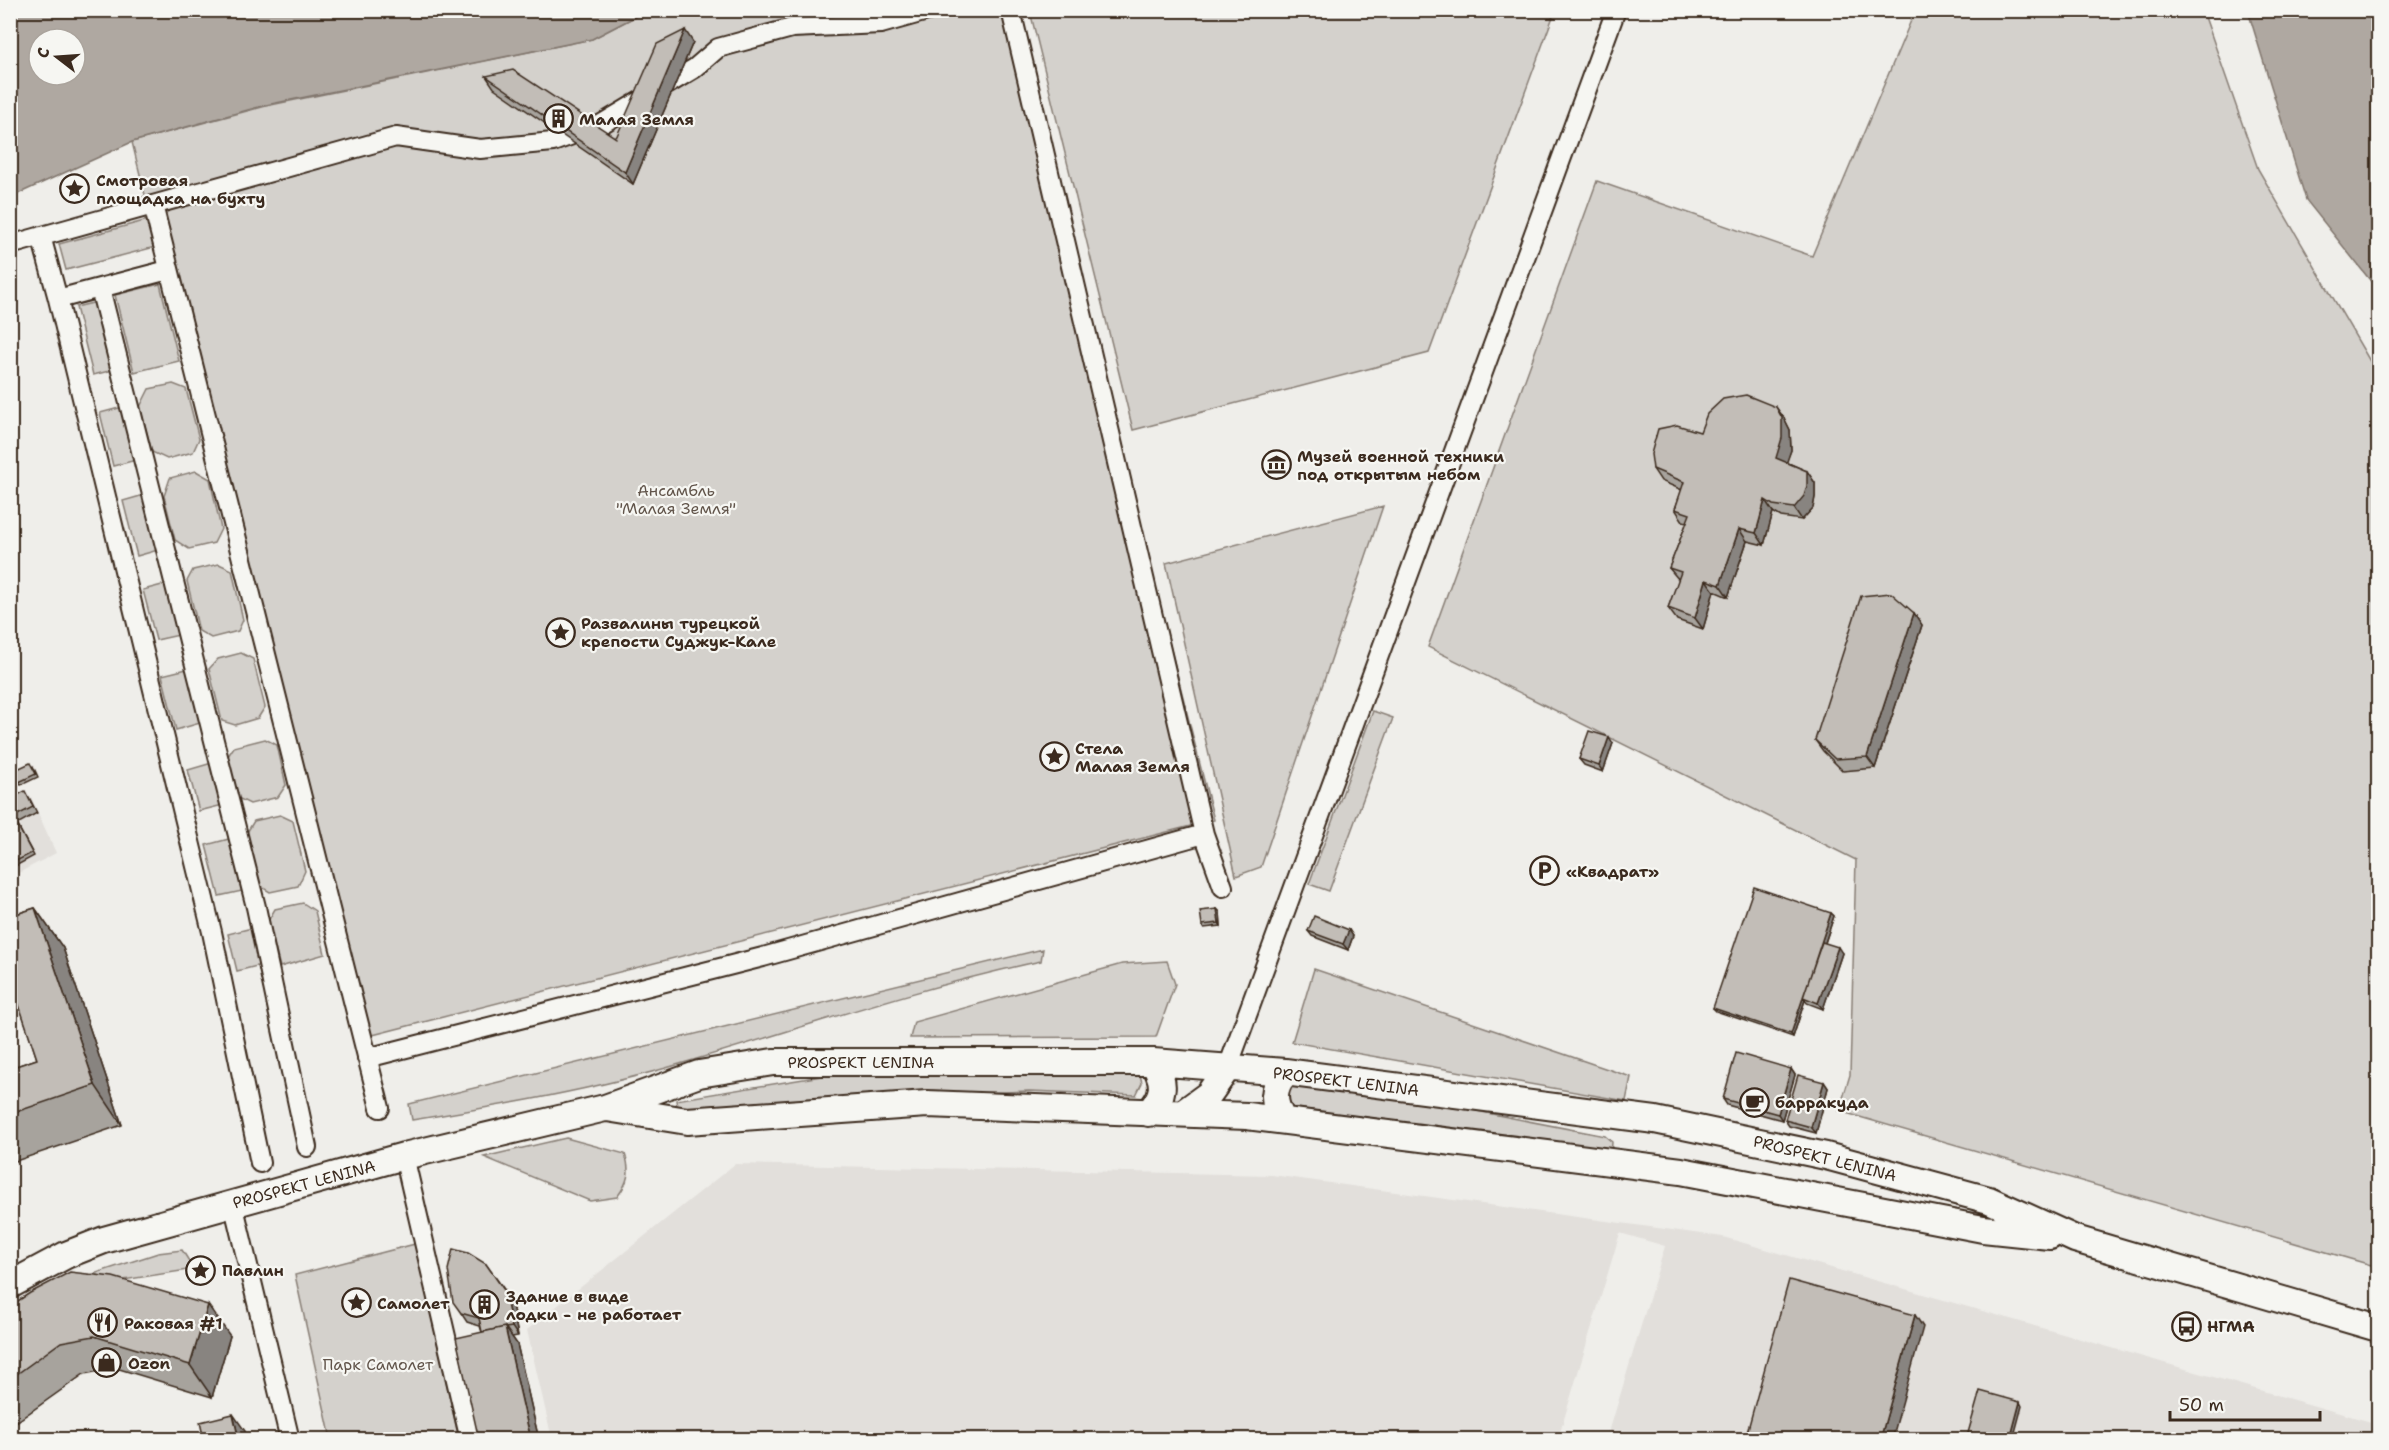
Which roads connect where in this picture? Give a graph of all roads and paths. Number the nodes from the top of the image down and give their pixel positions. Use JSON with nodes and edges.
{"nodes":[{"id":1,"x":931,"y":10,"type":"edge"},
{"id":2,"x":1011,"y":10,"type":"edge"},
{"id":3,"x":1616,"y":10,"type":"edge"},
{"id":4,"x":153,"y":205,"type":"junction"},
{"id":5,"x":40,"y":236,"type":"junction"},
{"id":6,"x":10,"y":245,"type":"edge"},
{"id":7,"x":168,"y":270,"type":"junction"},
{"id":8,"x":100,"y":288,"type":"junction"},
{"id":9,"x":58,"y":299,"type":"junction"},
{"id":10,"x":1204,"y":834,"type":"junction"},
{"id":11,"x":1223,"y":887,"type":"dead end"},
{"id":12,"x":367,"y":1058,"type":"junction"},
{"id":13,"x":1154,"y":1062,"type":"junction"},
{"id":14,"x":1228,"y":1067,"type":"junction"},
{"id":15,"x":1285,"y":1072,"type":"junction"},
{"id":16,"x":380,"y":1108,"type":"dead end"},
{"id":17,"x":605,"y":1108,"type":"junction"},
{"id":18,"x":1148,"y":1113,"type":"junction"},
{"id":19,"x":1183,"y":1113,"type":"junction"},
{"id":20,"x":1246,"y":1116,"type":"junction"},
{"id":21,"x":1283,"y":1120,"type":"junction"},
{"id":22,"x":307,"y":1147,"type":"dead end"},
{"id":23,"x":404,"y":1156,"type":"junction"},
{"id":24,"x":260,"y":1163,"type":"dead end"},
{"id":25,"x":233,"y":1203,"type":"junction"},
{"id":26,"x":2075,"y":1239,"type":"junction"},
{"id":27,"x":10,"y":1285,"type":"edge"},
{"id":28,"x":2379,"y":1328,"type":"edge"},
{"id":29,"x":290,"y":1440,"type":"edge"},
{"id":30,"x":470,"y":1440,"type":"edge"}],
"edges":[{"from":1,"to":4,"type":"street"},
{"from":2,"to":10,"type":"street"},
{"from":3,"to":14,"type":"street"},
{"from":4,"to":5,"type":"street"},
{"from":4,"to":7,"type":"street"},
{"from":5,"to":6,"type":"street"},
{"from":5,"to":9,"type":"street"},
{"from":7,"to":8,"type":"street"},
{"from":7,"to":12,"type":"street"},
{"from":8,"to":9,"type":"street"},
{"from":8,"to":22,"type":"street"},
{"from":9,"to":24,"type":"street"},
{"from":10,"to":11,"type":"street"},
{"from":10,"to":12,"type":"street"},
{"from":12,"to":16,"type":"street"},
{"from":13,"to":14,"type":"street","name":"PROSPEKT LENINA"},
{"from":13,"to":17,"type":"street","name":"PROSPEKT LENINA"},
{"from":13,"to":18,"type":"street"},
{"from":14,"to":15,"type":"street","name":"PROSPEKT LENINA"},
{"from":14,"to":19,"type":"street"},
{"from":14,"to":20,"type":"street"},
{"from":15,"to":21,"type":"street"},
{"from":15,"to":26,"type":"street","name":"PROSPEKT LENINA"},
{"from":17,"to":18,"type":"street","name":"PROSPEKT LENINA"},
{"from":17,"to":23,"type":"street","name":"PROSPEKT LENINA"},
{"from":18,"to":19,"type":"street","name":"PROSPEKT LENINA"},
{"from":19,"to":20,"type":"street","name":"PROSPEKT LENINA"},
{"from":20,"to":21,"type":"street","name":"PROSPEKT LENINA"},
{"from":21,"to":26,"type":"street","name":"PROSPEKT LENINA"},
{"from":23,"to":25,"type":"street","name":"PROSPEKT LENINA"},
{"from":23,"to":30,"type":"street"},
{"from":25,"to":27,"type":"street","name":"PROSPEKT LENINA"},
{"from":25,"to":29,"type":"street"},
{"from":26,"to":28,"type":"street","name":"PROSPEKT LENINA"}]}
